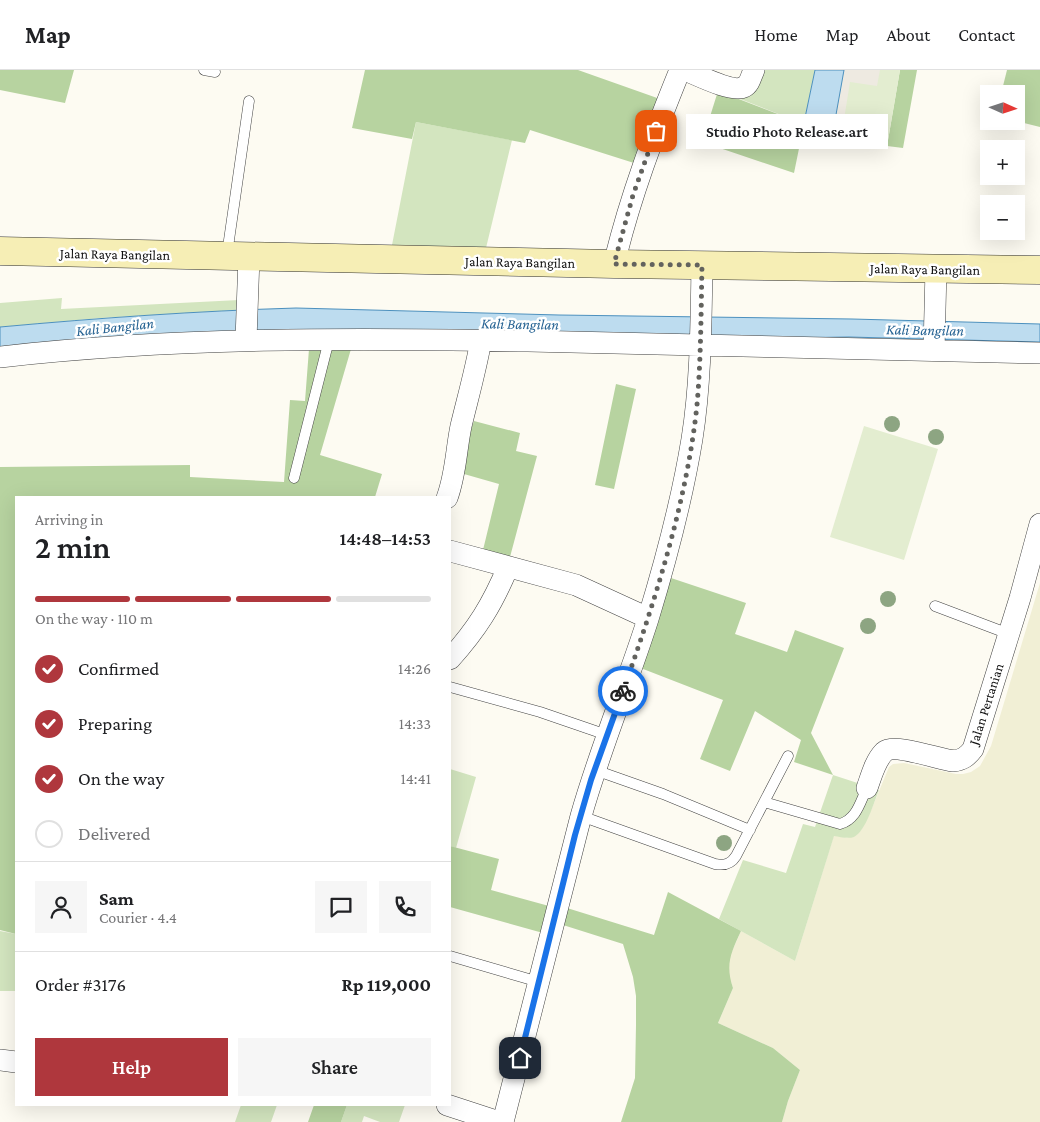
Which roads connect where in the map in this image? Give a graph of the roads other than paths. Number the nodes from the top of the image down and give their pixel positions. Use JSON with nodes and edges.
{"nodes":[{"id":1,"x":204,"y":70,"type":"edge"},
{"id":2,"x":680,"y":70,"type":"edge"},
{"id":3,"x":685,"y":70,"type":"edge"},
{"id":4,"x":754,"y":70,"type":"edge"},
{"id":5,"x":215,"y":72,"type":"dead end"},
{"id":6,"x":249,"y":101,"type":"dead end"},
{"id":7,"x":0,"y":251,"type":"edge"},
{"id":8,"x":238,"y":256,"type":"junction"},
{"id":9,"x":614,"y":264,"type":"junction"},
{"id":10,"x":702,"y":265,"type":"junction"},
{"id":11,"x":936,"y":269,"type":"junction"},
{"id":12,"x":1040,"y":270,"type":"edge"},
{"id":13,"x":246,"y":338,"type":"junction"},
{"id":14,"x":329,"y":340,"type":"junction"},
{"id":15,"x":481,"y":340,"type":"junction"},
{"id":16,"x":700,"y":340,"type":"junction"},
{"id":17,"x":934,"y":347,"type":"junction"},
{"id":18,"x":1040,"y":353,"type":"edge"},
{"id":19,"x":0,"y":357,"type":"edge"},
{"id":20,"x":294,"y":478,"type":"dead end"},
{"id":21,"x":448,"y":496,"type":"edge"},
{"id":22,"x":1040,"y":524,"type":"edge"},
{"id":23,"x":451,"y":551,"type":"edge"},
{"id":24,"x":508,"y":567,"type":"junction"},
{"id":25,"x":934,"y":606,"type":"dead end"},
{"id":26,"x":648,"y":618,"type":"junction"},
{"id":27,"x":1009,"y":634,"type":"junction"},
{"id":28,"x":451,"y":658,"type":"edge"},
{"id":29,"x":451,"y":687,"type":"edge"},
{"id":30,"x":607,"y":735,"type":"junction"},
{"id":31,"x":788,"y":756,"type":"dead end"},
{"id":32,"x":595,"y":770,"type":"junction"},
{"id":33,"x":867,"y":788,"type":"joint"},
{"id":34,"x":764,"y":802,"type":"junction"},
{"id":35,"x":581,"y":816,"type":"junction"},
{"id":36,"x":750,"y":830,"type":"junction"},
{"id":37,"x":451,"y":956,"type":"edge"},
{"id":38,"x":539,"y":982,"type":"junction"},
{"id":39,"x":0,"y":1060,"type":"edge"},
{"id":40,"x":15,"y":1062,"type":"edge"},
{"id":41,"x":450,"y":1106,"type":"edge"},
{"id":42,"x":499,"y":1122,"type":"edge"},
{"id":43,"x":503,"y":1122,"type":"edge"}],
"edges":[{"from":1,"to":5,"type":"lane"},
{"from":2,"to":9,"type":"street"},
{"from":3,"to":4,"type":"street"},
{"from":6,"to":8,"type":"lane"},
{"from":7,"to":8,"type":"main road","name":"Jalan Raya Bangilan"},
{"from":8,"to":9,"type":"main road","name":"Jalan Raya Bangilan"},
{"from":8,"to":13,"type":"street"},
{"from":9,"to":10,"type":"main road","name":"Jalan Raya Bangilan"},
{"from":10,"to":11,"type":"main road","name":"Jalan Raya Bangilan"},
{"from":10,"to":16,"type":"street"},
{"from":11,"to":12,"type":"main road","name":"Jalan Raya Bangilan"},
{"from":11,"to":17,"type":"street"},
{"from":13,"to":14,"type":"street"},
{"from":13,"to":19,"type":"street"},
{"from":14,"to":15,"type":"street"},
{"from":14,"to":20,"type":"lane"},
{"from":15,"to":16,"type":"street"},
{"from":15,"to":21,"type":"street"},
{"from":16,"to":17,"type":"street"},
{"from":16,"to":26,"type":"street"},
{"from":17,"to":18,"type":"street"},
{"from":22,"to":27,"type":"street","name":"Jalan Pertanian"},
{"from":23,"to":24,"type":"street"},
{"from":24,"to":26,"type":"street"},
{"from":24,"to":28,"type":"street"},
{"from":25,"to":27,"type":"lane"},
{"from":26,"to":30,"type":"street"},
{"from":27,"to":33,"type":"street","name":"Jalan Pertanian"},
{"from":29,"to":30,"type":"lane"},
{"from":30,"to":32,"type":"street"},
{"from":31,"to":34,"type":"lane"},
{"from":32,"to":35,"type":"street"},
{"from":32,"to":36,"type":"lane"},
{"from":33,"to":34,"type":"lane","name":"Jalan Pertanian"},
{"from":34,"to":36,"type":"lane"},
{"from":35,"to":36,"type":"lane"},
{"from":35,"to":38,"type":"street"},
{"from":37,"to":38,"type":"lane"},
{"from":38,"to":43,"type":"street"},
{"from":39,"to":40,"type":"street"},
{"from":41,"to":42,"type":"street"}]}
